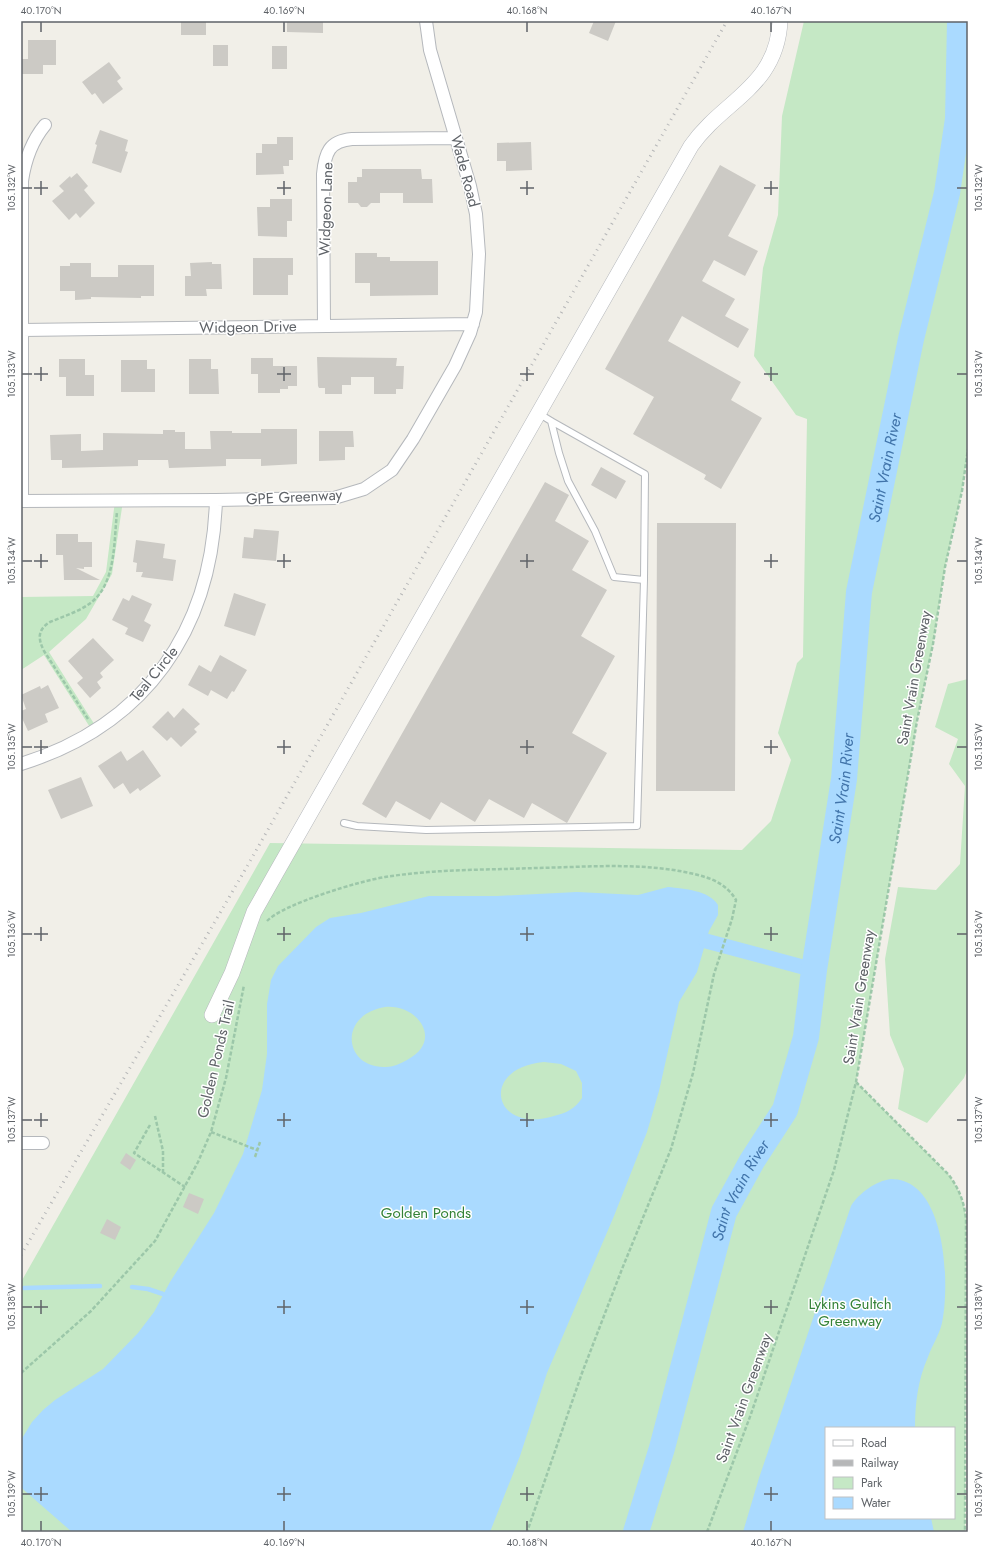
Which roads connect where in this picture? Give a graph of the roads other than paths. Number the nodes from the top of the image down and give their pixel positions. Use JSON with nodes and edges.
{"nodes":[{"id":1,"x":426,"y":21,"type":"edge"},
{"id":2,"x":780,"y":21,"type":"edge"},
{"id":3,"x":45,"y":125,"type":"dead end"},
{"id":4,"x":456,"y":138,"type":"junction"},
{"id":5,"x":473,"y":324,"type":"junction"},
{"id":6,"x":324,"y":326,"type":"junction"},
{"id":7,"x":22,"y":330,"type":"junction"},
{"id":8,"x":538,"y":413,"type":"junction"},
{"id":9,"x":551,"y":421,"type":"junction"},
{"id":10,"x":216,"y":500,"type":"junction"},
{"id":11,"x":22,"y":501,"type":"edge"},
{"id":12,"x":644,"y":580,"type":"junction"},
{"id":13,"x":21,"y":764,"type":"edge"},
{"id":14,"x":344,"y":823,"type":"dead end"},
{"id":15,"x":212,"y":1015,"type":"dead end"},
{"id":16,"x":21,"y":1143,"type":"edge"},
{"id":17,"x":43,"y":1143,"type":"dead end"}],
"edges":[{"from":1,"to":4,"type":"street","name":"Wade Road"},
{"from":2,"to":8,"type":"street"},
{"from":3,"to":7,"type":"street"},
{"from":4,"to":5,"type":"street","name":"Wade Road"},
{"from":4,"to":6,"type":"street","name":"Widgeon Lane"},
{"from":5,"to":6,"type":"street","name":"Widgeon Drive"},
{"from":5,"to":10,"type":"street","name":"GPE Greenway"},
{"from":6,"to":7,"type":"street","name":"Widgeon Drive"},
{"from":7,"to":11,"type":"street"},
{"from":8,"to":9,"type":"lane"},
{"from":8,"to":15,"type":"street"},
{"from":9,"to":12,"type":"lane"},
{"from":9,"to":12,"type":"lane"},
{"from":10,"to":11,"type":"street","name":"GPE Greenway"},
{"from":10,"to":13,"type":"street","name":"Teal Circle"},
{"from":12,"to":14,"type":"lane"},
{"from":16,"to":17,"type":"street"}]}
